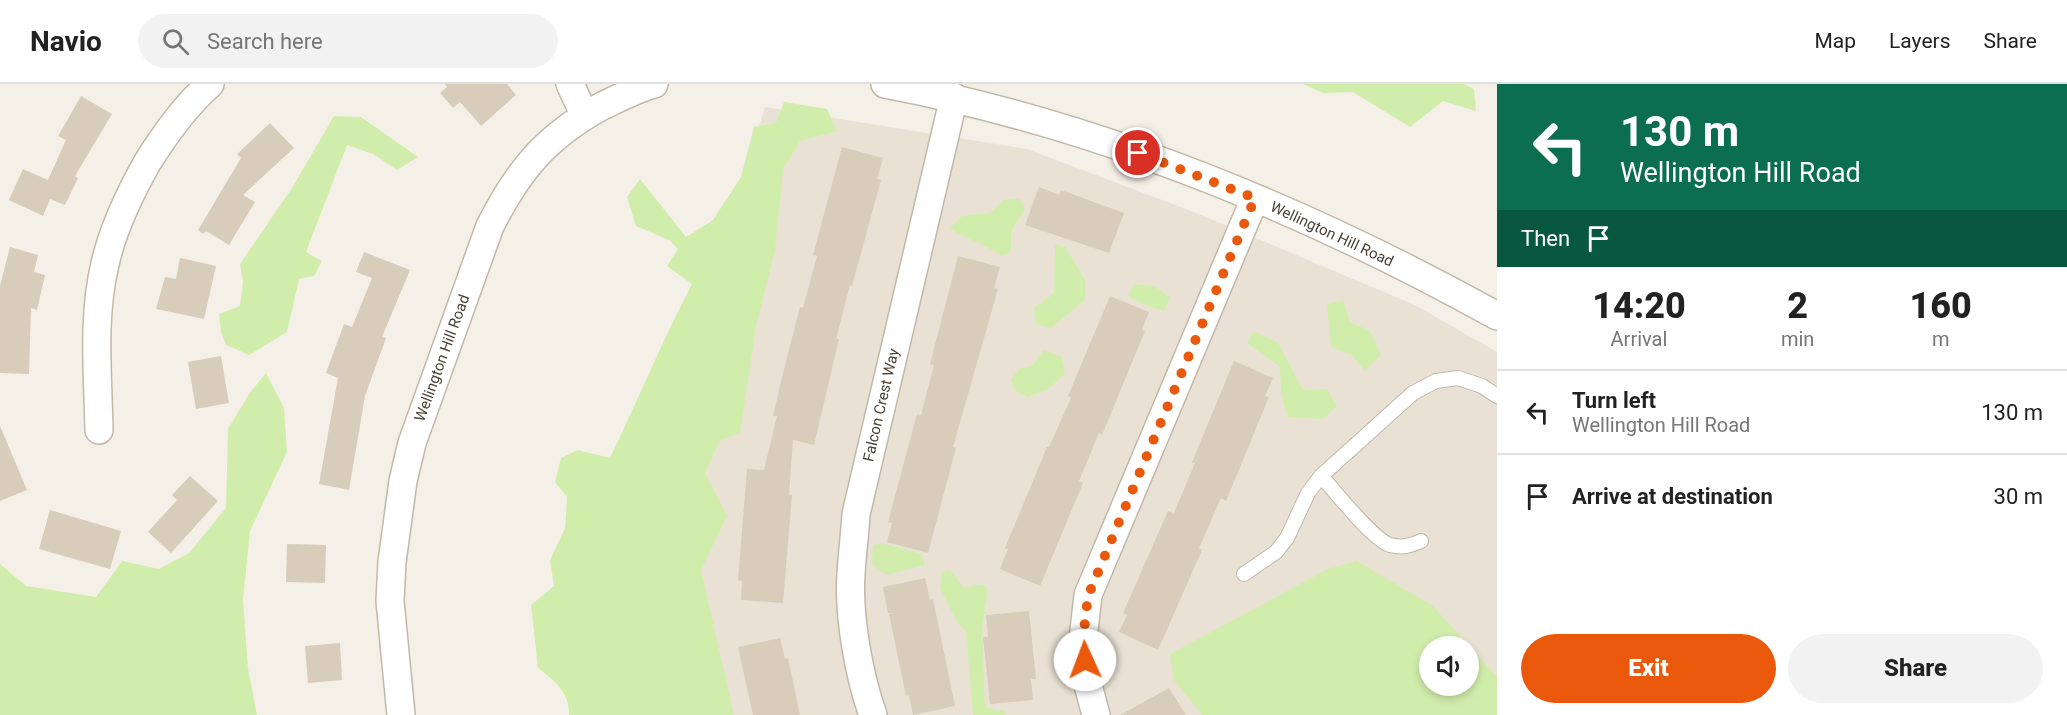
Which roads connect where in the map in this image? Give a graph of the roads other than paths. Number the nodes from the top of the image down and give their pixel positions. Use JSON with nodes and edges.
{"nodes":[{"id":1,"x":210,"y":84,"type":"edge"},
{"id":2,"x":570,"y":84,"type":"edge"},
{"id":3,"x":654,"y":84,"type":"edge"},
{"id":4,"x":885,"y":84,"type":"edge"},
{"id":5,"x":954,"y":97,"type":"junction"},
{"id":6,"x":585,"y":116,"type":"junction"},
{"id":7,"x":1255,"y":198,"type":"junction"},
{"id":8,"x":1497,"y":316,"type":"edge"},
{"id":9,"x":1497,"y":396,"type":"edge"},
{"id":10,"x":99,"y":430,"type":"dead end"},
{"id":11,"x":1321,"y":476,"type":"junction"},
{"id":12,"x":1421,"y":540,"type":"dead end"},
{"id":13,"x":1244,"y":574,"type":"dead end"},
{"id":14,"x":401,"y":715,"type":"edge"},
{"id":15,"x":873,"y":715,"type":"edge"},
{"id":16,"x":1096,"y":715,"type":"edge"}],
"edges":[{"from":1,"to":10,"type":"street"},
{"from":2,"to":6,"type":"street"},
{"from":3,"to":6,"type":"street","name":"Wellington Hill Road"},
{"from":4,"to":5,"type":"street","name":"Wellington Hill Road"},
{"from":5,"to":7,"type":"street","name":"Wellington Hill Road"},
{"from":5,"to":15,"type":"street","name":"Falcon Crest Way"},
{"from":6,"to":14,"type":"street","name":"Wellington Hill Road"},
{"from":7,"to":8,"type":"street","name":"Wellington Hill Road"},
{"from":7,"to":16,"type":"street"},
{"from":9,"to":11,"type":"lane"},
{"from":11,"to":12,"type":"lane"},
{"from":11,"to":13,"type":"lane"}]}
